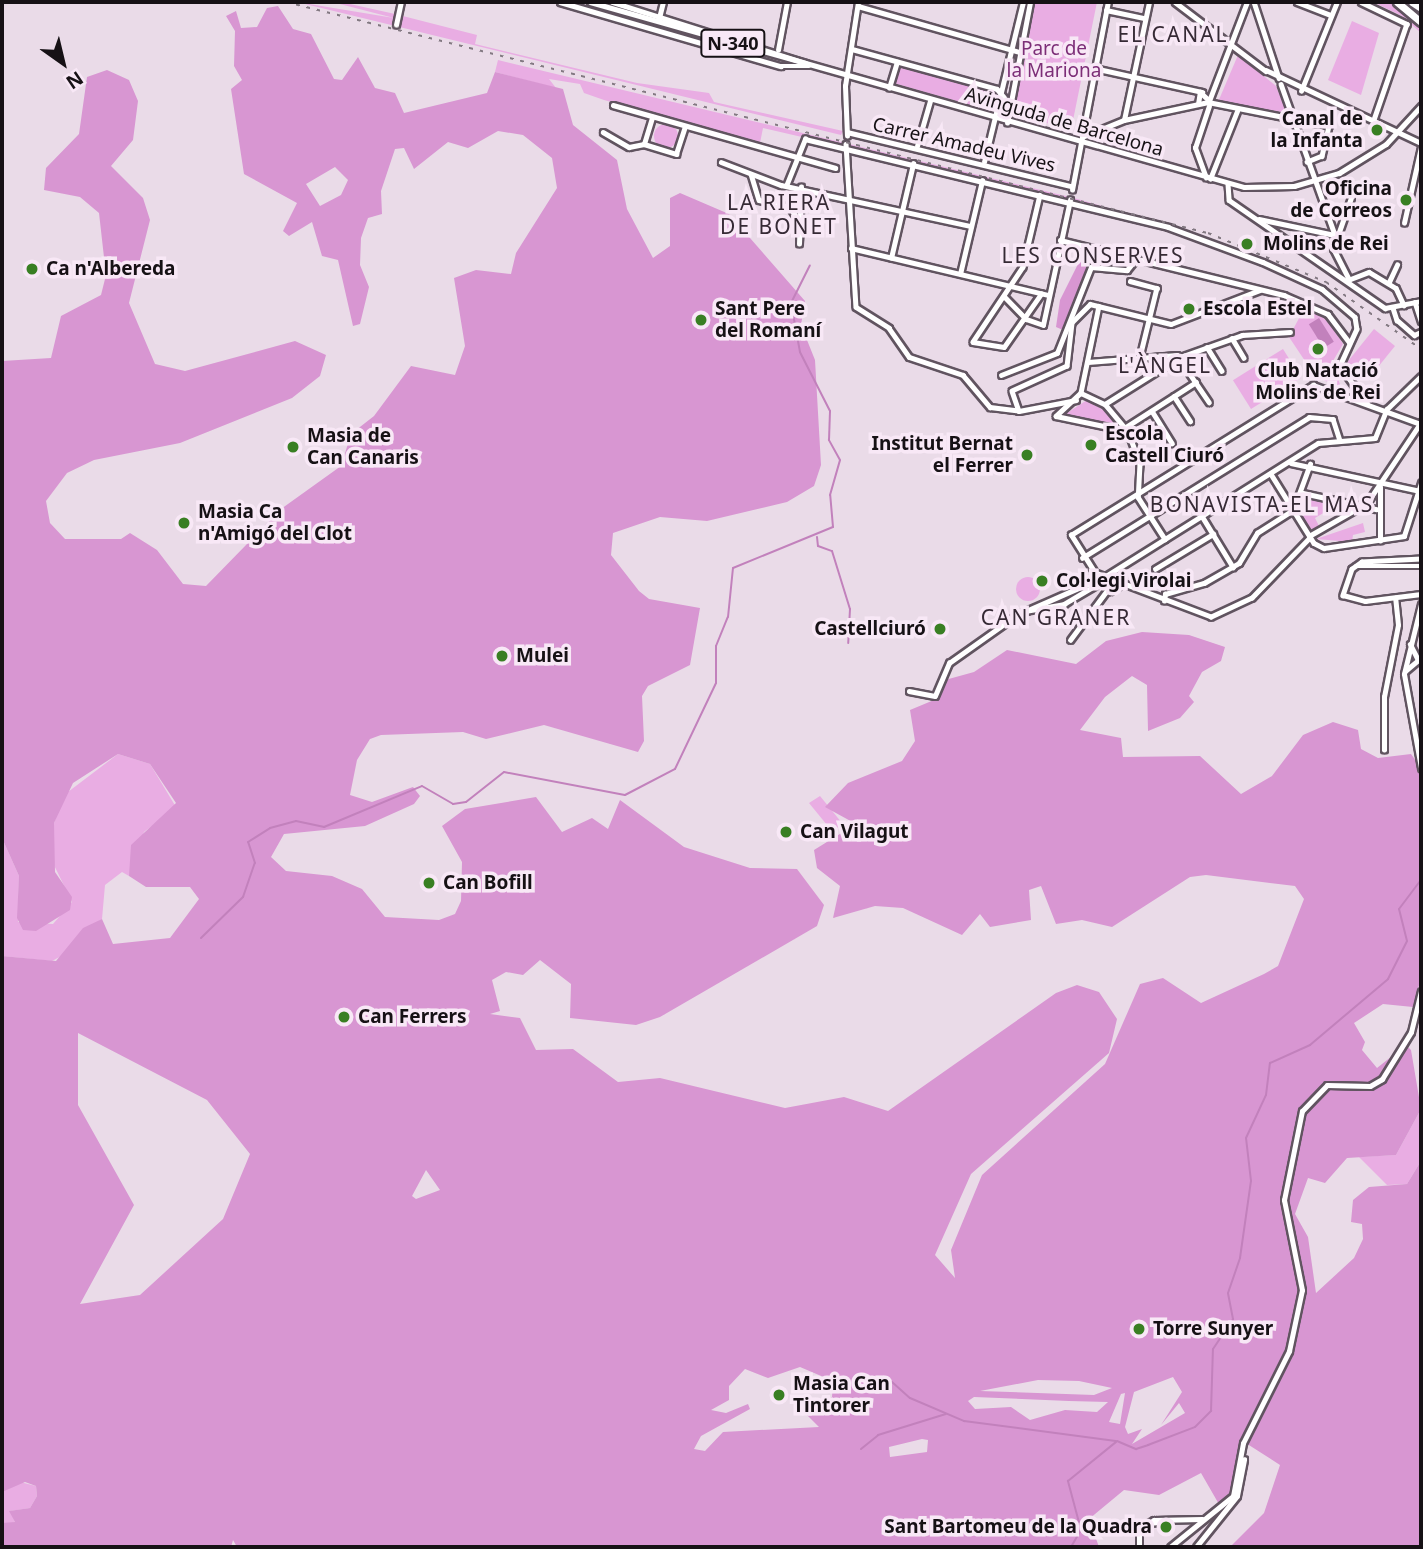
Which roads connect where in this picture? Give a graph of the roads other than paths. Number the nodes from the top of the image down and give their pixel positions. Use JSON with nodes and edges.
{"nodes":[{"id":1,"x":401,"y":2,"type":"edge"},
{"id":2,"x":560,"y":2,"type":"edge"},
{"id":3,"x":590,"y":2,"type":"edge"},
{"id":4,"x":612,"y":2,"type":"edge"},
{"id":5,"x":663,"y":2,"type":"edge"},
{"id":6,"x":787,"y":2,"type":"edge"},
{"id":7,"x":1023,"y":2,"type":"edge"},
{"id":8,"x":1030,"y":2,"type":"edge"},
{"id":9,"x":1108,"y":2,"type":"edge"},
{"id":10,"x":1149,"y":2,"type":"edge"},
{"id":11,"x":1175,"y":2,"type":"edge"},
{"id":12,"x":1247,"y":2,"type":"edge"},
{"id":13,"x":1254,"y":2,"type":"edge"},
{"id":14,"x":1297,"y":2,"type":"edge"},
{"id":15,"x":1337,"y":2,"type":"edge"},
{"id":16,"x":1362,"y":2,"type":"edge"},
{"id":17,"x":1397,"y":2,"type":"edge"},
{"id":18,"x":1412,"y":2,"type":"edge"},
{"id":19,"x":858,"y":4,"type":"edge"},
{"id":20,"x":1421,"y":8,"type":"edge"},
{"id":21,"x":1106,"y":10,"type":"junction"},
{"id":22,"x":1331,"y":15,"type":"junction"},
{"id":23,"x":658,"y":18,"type":"junction"},
{"id":24,"x":1145,"y":18,"type":"junction"},
{"id":25,"x":1421,"y":22,"type":"edge"},
{"id":26,"x":396,"y":25,"type":"dead end"},
{"id":27,"x":1231,"y":42,"type":"junction"},
{"id":28,"x":852,"y":49,"type":"junction"},
{"id":29,"x":1240,"y":49,"type":"junction"},
{"id":30,"x":778,"y":50,"type":"junction"},
{"id":31,"x":1017,"y":51,"type":"junction"},
{"id":32,"x":1227,"y":54,"type":"junction"},
{"id":33,"x":787,"y":55,"type":"junction"},
{"id":34,"x":897,"y":62,"type":"junction"},
{"id":35,"x":775,"y":64,"type":"junction"},
{"id":36,"x":809,"y":66,"type":"junction"},
{"id":37,"x":1094,"y":68,"type":"junction"},
{"id":38,"x":1133,"y":75,"type":"junction"},
{"id":39,"x":846,"y":77,"type":"junction"},
{"id":40,"x":1282,"y":84,"type":"junction"},
{"id":41,"x":1186,"y":86,"type":"junction"},
{"id":42,"x":1296,"y":88,"type":"junction"},
{"id":43,"x":889,"y":89,"type":"junction"},
{"id":44,"x":1214,"y":90,"type":"junction"},
{"id":45,"x":1203,"y":92,"type":"junction"},
{"id":46,"x":1004,"y":97,"type":"junction"},
{"id":47,"x":930,"y":101,"type":"junction"},
{"id":48,"x":1197,"y":102,"type":"junction"},
{"id":49,"x":1209,"y":103,"type":"junction"},
{"id":50,"x":613,"y":105,"type":"dead end"},
{"id":51,"x":1421,"y":106,"type":"edge"},
{"id":52,"x":1237,"y":111,"type":"junction"},
{"id":53,"x":652,"y":117,"type":"junction"},
{"id":54,"x":997,"y":120,"type":"junction"},
{"id":55,"x":1124,"y":120,"type":"junction"},
{"id":56,"x":1293,"y":120,"type":"junction"},
{"id":57,"x":1374,"y":120,"type":"junction"},
{"id":58,"x":1007,"y":123,"type":"junction"},
{"id":59,"x":685,"y":126,"type":"junction"},
{"id":60,"x":603,"y":132,"type":"dead end"},
{"id":61,"x":1398,"y":134,"type":"junction"},
{"id":62,"x":1081,"y":140,"type":"junction"},
{"id":63,"x":644,"y":144,"type":"junction"},
{"id":64,"x":1421,"y":145,"type":"edge"},
{"id":65,"x":847,"y":146,"type":"junction"},
{"id":66,"x":917,"y":146,"type":"junction"},
{"id":67,"x":795,"y":156,"type":"junction"},
{"id":68,"x":721,"y":162,"type":"dead end"},
{"id":69,"x":984,"y":162,"type":"junction"},
{"id":70,"x":1307,"y":162,"type":"junction"},
{"id":71,"x":913,"y":164,"type":"junction"},
{"id":72,"x":835,"y":168,"type":"dead end"},
{"id":73,"x":751,"y":174,"type":"junction"},
{"id":74,"x":1208,"y":179,"type":"junction"},
{"id":75,"x":982,"y":181,"type":"junction"},
{"id":76,"x":1314,"y":181,"type":"junction"},
{"id":77,"x":1228,"y":184,"type":"junction"},
{"id":78,"x":786,"y":186,"type":"junction"},
{"id":79,"x":801,"y":187,"type":"junction"},
{"id":80,"x":1040,"y":195,"type":"junction"},
{"id":81,"x":849,"y":196,"type":"junction"},
{"id":82,"x":1351,"y":198,"type":"dead end"},
{"id":83,"x":1069,"y":200,"type":"junction"},
{"id":84,"x":903,"y":209,"type":"junction"},
{"id":85,"x":1259,"y":219,"type":"junction"},
{"id":86,"x":799,"y":221,"type":"junction"},
{"id":87,"x":1404,"y":223,"type":"dead end"},
{"id":88,"x":971,"y":226,"type":"junction"},
{"id":89,"x":1335,"y":235,"type":"junction"},
{"id":90,"x":1060,"y":240,"type":"junction"},
{"id":91,"x":799,"y":244,"type":"dead end"},
{"id":92,"x":851,"y":248,"type":"junction"},
{"id":93,"x":891,"y":258,"type":"junction"},
{"id":94,"x":1136,"y":259,"type":"junction"},
{"id":95,"x":1397,"y":265,"type":"dead end"},
{"id":96,"x":960,"y":274,"type":"junction"},
{"id":97,"x":1348,"y":280,"type":"junction"},
{"id":98,"x":1130,"y":281,"type":"dead end"},
{"id":99,"x":1389,"y":282,"type":"junction"},
{"id":100,"x":1354,"y":286,"type":"junction"},
{"id":101,"x":1011,"y":287,"type":"junction"},
{"id":102,"x":1260,"y":289,"type":"junction"},
{"id":103,"x":1041,"y":294,"type":"junction"},
{"id":104,"x":1048,"y":295,"type":"junction"},
{"id":105,"x":1004,"y":296,"type":"junction"},
{"id":106,"x":1418,"y":302,"type":"edge"},
{"id":107,"x":1404,"y":305,"type":"junction"},
{"id":108,"x":1099,"y":306,"type":"junction"},
{"id":109,"x":1393,"y":308,"type":"junction"},
{"id":110,"x":1026,"y":319,"type":"junction"},
{"id":111,"x":1150,"y":320,"type":"junction"},
{"id":112,"x":1421,"y":321,"type":"edge"},
{"id":113,"x":1072,"y":322,"type":"junction"},
{"id":114,"x":1290,"y":332,"type":"dead end"},
{"id":115,"x":1421,"y":332,"type":"edge"},
{"id":116,"x":1233,"y":338,"type":"junction"},
{"id":117,"x":1350,"y":344,"type":"junction"},
{"id":118,"x":1207,"y":348,"type":"junction"},
{"id":119,"x":1140,"y":357,"type":"junction"},
{"id":120,"x":1180,"y":357,"type":"junction"},
{"id":121,"x":1244,"y":358,"type":"dead end"},
{"id":122,"x":1087,"y":362,"type":"junction"},
{"id":123,"x":1222,"y":372,"type":"dead end"},
{"id":124,"x":1001,"y":375,"type":"dead end"},
{"id":125,"x":1421,"y":376,"type":"edge"},
{"id":126,"x":1196,"y":382,"type":"junction"},
{"id":127,"x":1351,"y":384,"type":"junction"},
{"id":128,"x":1081,"y":393,"type":"junction"},
{"id":129,"x":1341,"y":393,"type":"junction"},
{"id":130,"x":1174,"y":396,"type":"junction"},
{"id":131,"x":1076,"y":400,"type":"junction"},
{"id":132,"x":1209,"y":402,"type":"dead end"},
{"id":133,"x":1367,"y":403,"type":"junction"},
{"id":134,"x":1105,"y":404,"type":"junction"},
{"id":135,"x":1016,"y":410,"type":"junction"},
{"id":136,"x":1152,"y":411,"type":"junction"},
{"id":137,"x":1385,"y":412,"type":"junction"},
{"id":138,"x":1190,"y":421,"type":"dead end"},
{"id":139,"x":1421,"y":423,"type":"edge"},
{"id":140,"x":1127,"y":429,"type":"junction"},
{"id":141,"x":1340,"y":441,"type":"junction"},
{"id":142,"x":1172,"y":443,"type":"dead end"},
{"id":143,"x":1301,"y":454,"type":"junction"},
{"id":144,"x":1301,"y":462,"type":"junction"},
{"id":145,"x":1286,"y":464,"type":"junction"},
{"id":146,"x":1310,"y":464,"type":"junction"},
{"id":147,"x":1271,"y":474,"type":"junction"},
{"id":148,"x":1139,"y":479,"type":"junction"},
{"id":149,"x":1381,"y":482,"type":"junction"},
{"id":150,"x":1421,"y":483,"type":"edge"},
{"id":151,"x":1146,"y":486,"type":"junction"},
{"id":152,"x":1419,"y":490,"type":"edge"},
{"id":153,"x":1303,"y":492,"type":"junction"},
{"id":154,"x":1137,"y":493,"type":"junction"},
{"id":155,"x":1364,"y":506,"type":"junction"},
{"id":156,"x":1376,"y":509,"type":"junction"},
{"id":157,"x":1293,"y":510,"type":"junction"},
{"id":158,"x":1150,"y":516,"type":"junction"},
{"id":159,"x":1202,"y":516,"type":"junction"},
{"id":160,"x":1213,"y":534,"type":"junction"},
{"id":161,"x":1310,"y":537,"type":"junction"},
{"id":162,"x":1165,"y":539,"type":"junction"},
{"id":163,"x":1380,"y":541,"type":"junction"},
{"id":164,"x":1082,"y":558,"type":"junction"},
{"id":165,"x":1421,"y":559,"type":"edge"},
{"id":166,"x":1402,"y":562,"type":"junction"},
{"id":167,"x":1421,"y":566,"type":"edge"},
{"id":168,"x":1233,"y":567,"type":"junction"},
{"id":169,"x":1155,"y":569,"type":"dead end"},
{"id":170,"x":1092,"y":572,"type":"junction"},
{"id":171,"x":1113,"y":572,"type":"junction"},
{"id":172,"x":1102,"y":576,"type":"junction"},
{"id":173,"x":1091,"y":580,"type":"junction"},
{"id":174,"x":1121,"y":587,"type":"junction"},
{"id":175,"x":1108,"y":589,"type":"junction"},
{"id":176,"x":1142,"y":594,"type":"junction"},
{"id":177,"x":1165,"y":594,"type":"junction"},
{"id":178,"x":1421,"y":594,"type":"edge"},
{"id":179,"x":1395,"y":598,"type":"junction"},
{"id":180,"x":1165,"y":602,"type":"junction"},
{"id":181,"x":1421,"y":604,"type":"edge"},
{"id":182,"x":1025,"y":611,"type":"junction"},
{"id":183,"x":1419,"y":615,"type":"edge"},
{"id":184,"x":1070,"y":640,"type":"dead end"},
{"id":185,"x":1409,"y":640,"type":"junction"},
{"id":186,"x":1407,"y":657,"type":"junction"},
{"id":187,"x":1417,"y":659,"type":"edge"},
{"id":188,"x":1404,"y":674,"type":"junction"},
{"id":189,"x":909,"y":691,"type":"dead end"},
{"id":190,"x":1384,"y":750,"type":"dead end"},
{"id":191,"x":1421,"y":768,"type":"edge"},
{"id":192,"x":1421,"y":991,"type":"edge"},
{"id":193,"x":1244,"y":1460,"type":"dead end"},
{"id":194,"x":1163,"y":1522,"type":"dead end"},
{"id":195,"x":1193,"y":1522,"type":"junction"},
{"id":196,"x":1211,"y":1522,"type":"junction"},
{"id":197,"x":1146,"y":1523,"type":"junction"},
{"id":198,"x":1139,"y":1547,"type":"edge"},
{"id":199,"x":1170,"y":1547,"type":"edge"},
{"id":200,"x":1196,"y":1547,"type":"edge"}],
"edges":[{"from":1,"to":26,"type":"street"},
{"from":2,"to":35,"type":"street","name":"Avinguda de Barcelona"},
{"from":3,"to":23,"type":"main road","name":"Avinguda de Barcelona","number":"N-340"},
{"from":4,"to":23,"type":"street","name":"Avinguda de Barcelona"},
{"from":5,"to":23,"type":"street"},
{"from":6,"to":30,"type":"street"},
{"from":7,"to":31,"type":"street"},
{"from":8,"to":31,"type":"street"},
{"from":9,"to":21,"type":"street"},
{"from":10,"to":24,"type":"street"},
{"from":11,"to":27,"type":"street"},
{"from":12,"to":27,"type":"street"},
{"from":13,"to":40,"type":"street"},
{"from":14,"to":22,"type":"street"},
{"from":15,"to":22,"type":"street"},
{"from":16,"to":57,"type":"street"},
{"from":17,"to":25,"type":"highway"},
{"from":18,"to":20,"type":"highway"},
{"from":19,"to":28,"type":"street"},
{"from":19,"to":31,"type":"street"},
{"from":21,"to":24,"type":"street"},
{"from":21,"to":37,"type":"street"},
{"from":22,"to":42,"type":"street"},
{"from":23,"to":30,"type":"street","name":"Avinguda de Barcelona"},
{"from":23,"to":33,"type":"main road","name":"Avinguda de Barcelona","number":"N-340"},
{"from":24,"to":38,"type":"street"},
{"from":27,"to":29,"type":"street"},
{"from":27,"to":32,"type":"street"},
{"from":28,"to":34,"type":"street"},
{"from":28,"to":39,"type":"street"},
{"from":29,"to":32,"type":"street"},
{"from":29,"to":40,"type":"street"},
{"from":30,"to":33,"type":"street","name":"Avinguda de Barcelona"},
{"from":31,"to":46,"type":"street"},
{"from":31,"to":58,"type":"street"},
{"from":32,"to":44,"type":"street"},
{"from":33,"to":35,"type":"street"},
{"from":33,"to":36,"type":"main road","name":"Avinguda de Barcelona","number":"N-340"},
{"from":34,"to":43,"type":"street"},
{"from":34,"to":46,"type":"street"},
{"from":35,"to":36,"type":"street","name":"Avinguda de Barcelona"},
{"from":36,"to":39,"type":"main road","name":"Avinguda de Barcelona","number":"N-340"},
{"from":37,"to":38,"type":"street"},
{"from":37,"to":62,"type":"street"},
{"from":38,"to":41,"type":"street"},
{"from":38,"to":55,"type":"street"},
{"from":39,"to":43,"type":"main road","name":"Avinguda de Barcelona","number":"N-340"},
{"from":39,"to":66,"type":"street","name":"Carrer Amadeu Vives"},
{"from":40,"to":42,"type":"street"},
{"from":40,"to":56,"type":"street"},
{"from":41,"to":45,"type":"street"},
{"from":41,"to":48,"type":"street"},
{"from":42,"to":57,"type":"street"},
{"from":43,"to":47,"type":"main road","name":"Avinguda de Barcelona","number":"N-340"},
{"from":44,"to":45,"type":"street"},
{"from":44,"to":49,"type":"street"},
{"from":45,"to":48,"type":"street"},
{"from":45,"to":49,"type":"street"},
{"from":46,"to":54,"type":"street"},
{"from":47,"to":54,"type":"main road","name":"Avinguda de Barcelona","number":"N-340"},
{"from":47,"to":66,"type":"street"},
{"from":48,"to":49,"type":"street"},
{"from":48,"to":55,"type":"street"},
{"from":49,"to":52,"type":"street"},
{"from":49,"to":74,"type":"street"},
{"from":50,"to":53,"type":"street"},
{"from":51,"to":61,"type":"main road","number":"N-340"},
{"from":52,"to":56,"type":"street"},
{"from":52,"to":74,"type":"street"},
{"from":53,"to":59,"type":"street"},
{"from":53,"to":63,"type":"street"},
{"from":54,"to":58,"type":"main road","name":"Avinguda de Barcelona","number":"N-340"},
{"from":54,"to":69,"type":"street"},
{"from":55,"to":62,"type":"street"},
{"from":56,"to":70,"type":"street"},
{"from":56,"to":70,"type":"street"},
{"from":57,"to":61,"type":"street"},
{"from":58,"to":62,"type":"main road","name":"Avinguda de Barcelona","number":"N-340"},
{"from":59,"to":63,"type":"street"},
{"from":59,"to":67,"type":"street"},
{"from":60,"to":63,"type":"street"},
{"from":61,"to":64,"type":"street"},
{"from":61,"to":76,"type":"main road","number":"N-340"},
{"from":62,"to":69,"type":"street","name":"Carrer Amadeu Vives"},
{"from":62,"to":74,"type":"main road","name":"Avinguda de Barcelona","number":"N-340"},
{"from":64,"to":87,"type":"street"},
{"from":65,"to":67,"type":"street"},
{"from":65,"to":71,"type":"street"},
{"from":65,"to":81,"type":"street"},
{"from":66,"to":69,"type":"street","name":"Carrer Amadeu Vives"},
{"from":67,"to":72,"type":"street"},
{"from":67,"to":78,"type":"street"},
{"from":68,"to":73,"type":"street"},
{"from":70,"to":76,"type":"street"},
{"from":71,"to":75,"type":"street"},
{"from":71,"to":84,"type":"street"},
{"from":73,"to":78,"type":"street"},
{"from":73,"to":86,"type":"street"},
{"from":74,"to":77,"type":"main road","name":"Avinguda de Barcelona","number":"N-340"},
{"from":75,"to":80,"type":"street"},
{"from":75,"to":88,"type":"street"},
{"from":76,"to":77,"type":"main road","name":"Avinguda de Barcelona","number":"N-340"},
{"from":76,"to":89,"type":"street"},
{"from":77,"to":85,"type":"street"},
{"from":78,"to":79,"type":"street"},
{"from":79,"to":81,"type":"street"},
{"from":79,"to":86,"type":"street"},
{"from":80,"to":83,"type":"street"},
{"from":80,"to":101,"type":"street"},
{"from":81,"to":84,"type":"street"},
{"from":81,"to":92,"type":"street"},
{"from":82,"to":89,"type":"street"},
{"from":83,"to":90,"type":"street"},
{"from":83,"to":117,"type":"street"},
{"from":84,"to":88,"type":"street"},
{"from":84,"to":93,"type":"street"},
{"from":85,"to":89,"type":"street"},
{"from":85,"to":100,"type":"street"},
{"from":86,"to":91,"type":"street"},
{"from":88,"to":96,"type":"street"},
{"from":89,"to":97,"type":"street"},
{"from":90,"to":94,"type":"street"},
{"from":90,"to":104,"type":"street"},
{"from":92,"to":93,"type":"street"},
{"from":92,"to":135,"type":"street"},
{"from":93,"to":96,"type":"street"},
{"from":94,"to":102,"type":"street"},
{"from":94,"to":113,"type":"street"},
{"from":95,"to":99,"type":"street"},
{"from":96,"to":101,"type":"street"},
{"from":97,"to":99,"type":"street"},
{"from":97,"to":100,"type":"street"},
{"from":98,"to":111,"type":"street"},
{"from":99,"to":107,"type":"street"},
{"from":100,"to":109,"type":"street"},
{"from":101,"to":103,"type":"street"},
{"from":101,"to":105,"type":"street"},
{"from":102,"to":111,"type":"street"},
{"from":102,"to":117,"type":"street"},
{"from":103,"to":104,"type":"street"},
{"from":103,"to":110,"type":"street"},
{"from":104,"to":110,"type":"street"},
{"from":105,"to":110,"type":"street"},
{"from":105,"to":110,"type":"street"},
{"from":106,"to":107,"type":"street"},
{"from":106,"to":112,"type":"street"},
{"from":107,"to":109,"type":"street"},
{"from":108,"to":111,"type":"street"},
{"from":108,"to":113,"type":"street"},
{"from":108,"to":122,"type":"street"},
{"from":109,"to":115,"type":"street"},
{"from":111,"to":119,"type":"street"},
{"from":113,"to":124,"type":"street"},
{"from":113,"to":135,"type":"street"},
{"from":114,"to":116,"type":"street"},
{"from":116,"to":118,"type":"street"},
{"from":116,"to":121,"type":"street"},
{"from":117,"to":127,"type":"street"},
{"from":118,"to":120,"type":"street"},
{"from":118,"to":123,"type":"street"},
{"from":119,"to":120,"type":"street"},
{"from":119,"to":122,"type":"street"},
{"from":120,"to":126,"type":"street"},
{"from":120,"to":134,"type":"street"},
{"from":122,"to":128,"type":"street"},
{"from":125,"to":137,"type":"street"},
{"from":126,"to":130,"type":"street"},
{"from":126,"to":132,"type":"street"},
{"from":127,"to":129,"type":"street"},
{"from":127,"to":133,"type":"street"},
{"from":128,"to":131,"type":"street"},
{"from":128,"to":134,"type":"street"},
{"from":129,"to":133,"type":"street"},
{"from":129,"to":151,"type":"street"},
{"from":130,"to":136,"type":"street"},
{"from":130,"to":138,"type":"street"},
{"from":131,"to":135,"type":"street"},
{"from":131,"to":140,"type":"street"},
{"from":133,"to":137,"type":"street"},
{"from":134,"to":140,"type":"street"},
{"from":136,"to":140,"type":"street"},
{"from":136,"to":142,"type":"street"},
{"from":137,"to":139,"type":"street"},
{"from":137,"to":141,"type":"street"},
{"from":139,"to":149,"type":"street"},
{"from":140,"to":148,"type":"street"},
{"from":141,"to":143,"type":"street"},
{"from":141,"to":158,"type":"street"},
{"from":143,"to":144,"type":"street"},
{"from":143,"to":145,"type":"street"},
{"from":144,"to":145,"type":"street"},
{"from":144,"to":146,"type":"street"},
{"from":145,"to":147,"type":"street"},
{"from":146,"to":149,"type":"street"},
{"from":146,"to":153,"type":"street"},
{"from":147,"to":157,"type":"street"},
{"from":147,"to":159,"type":"street"},
{"from":148,"to":151,"type":"street"},
{"from":148,"to":154,"type":"street"},
{"from":149,"to":152,"type":"street"},
{"from":149,"to":155,"type":"street"},
{"from":149,"to":156,"type":"street"},
{"from":150,"to":152,"type":"street"},
{"from":151,"to":154,"type":"street"},
{"from":152,"to":163,"type":"street"},
{"from":153,"to":155,"type":"street"},
{"from":153,"to":157,"type":"street"},
{"from":154,"to":158,"type":"street"},
{"from":154,"to":164,"type":"street"},
{"from":155,"to":156,"type":"street"},
{"from":155,"to":161,"type":"street"},
{"from":156,"to":163,"type":"street"},
{"from":157,"to":161,"type":"street"},
{"from":157,"to":168,"type":"street"},
{"from":158,"to":162,"type":"street"},
{"from":158,"to":164,"type":"street"},
{"from":159,"to":160,"type":"street"},
{"from":159,"to":162,"type":"street"},
{"from":160,"to":168,"type":"street"},
{"from":160,"to":169,"type":"street"},
{"from":161,"to":163,"type":"street"},
{"from":161,"to":180,"type":"street"},
{"from":162,"to":171,"type":"street"},
{"from":164,"to":170,"type":"street"},
{"from":165,"to":166,"type":"street"},
{"from":166,"to":167,"type":"street"},
{"from":166,"to":179,"type":"street"},
{"from":168,"to":177,"type":"street"},
{"from":170,"to":172,"type":"street"},
{"from":170,"to":173,"type":"street"},
{"from":171,"to":172,"type":"street"},
{"from":171,"to":174,"type":"street"},
{"from":172,"to":173,"type":"street"},
{"from":172,"to":174,"type":"street"},
{"from":173,"to":182,"type":"street"},
{"from":174,"to":175,"type":"street"},
{"from":174,"to":176,"type":"street"},
{"from":175,"to":182,"type":"street"},
{"from":175,"to":184,"type":"street"},
{"from":176,"to":177,"type":"street"},
{"from":176,"to":180,"type":"street"},
{"from":177,"to":180,"type":"street"},
{"from":178,"to":179,"type":"street"},
{"from":179,"to":190,"type":"street"},
{"from":181,"to":183,"type":"main road"},
{"from":182,"to":189,"type":"street"},
{"from":183,"to":185,"type":"main road"},
{"from":185,"to":186,"type":"main road"},
{"from":185,"to":187,"type":"main road"},
{"from":186,"to":187,"type":"main road"},
{"from":186,"to":187,"type":"main road"},
{"from":186,"to":188,"type":"main road"},
{"from":187,"to":188,"type":"main road"},
{"from":188,"to":191,"type":"main road"},
{"from":192,"to":196,"type":"main road"},
{"from":193,"to":196,"type":"street"},
{"from":194,"to":197,"type":"street"},
{"from":195,"to":196,"type":"main road"},
{"from":195,"to":197,"type":"street"},
{"from":195,"to":199,"type":"main road"},
{"from":196,"to":200,"type":"street"},
{"from":197,"to":198,"type":"street"}]}
